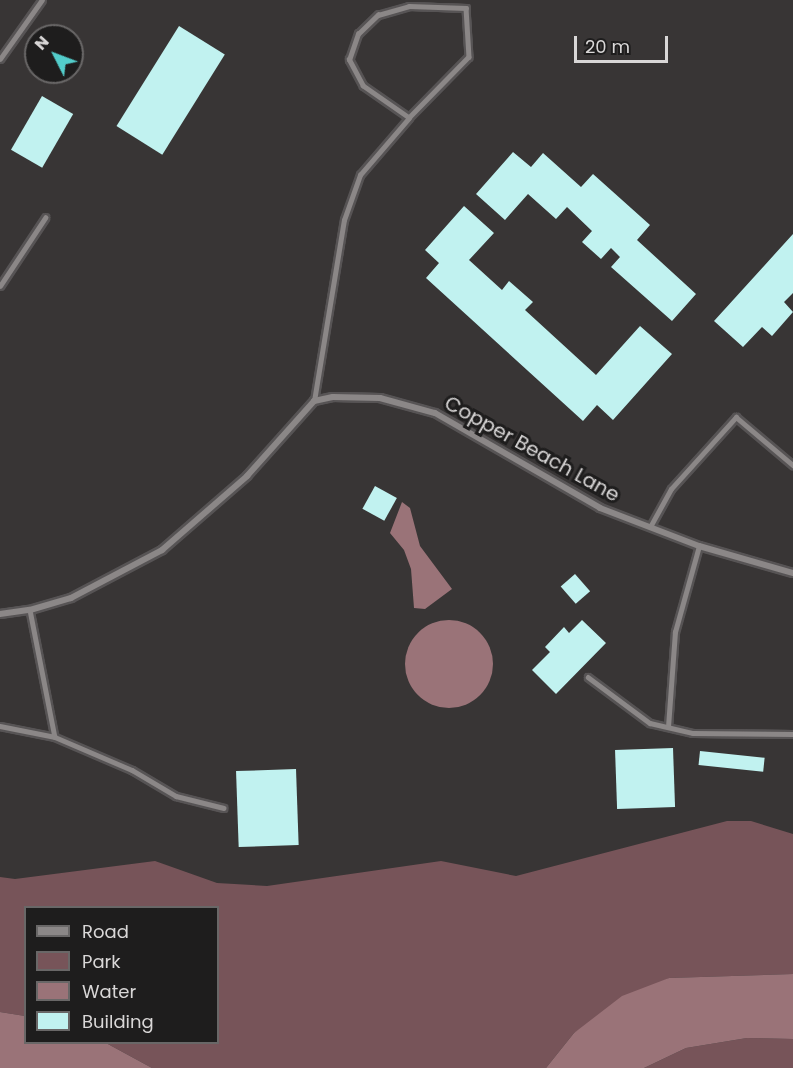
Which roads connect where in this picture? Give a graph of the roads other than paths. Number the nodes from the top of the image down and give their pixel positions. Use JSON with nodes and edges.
{"nodes":[{"id":1,"x":42,"y":0,"type":"edge"},
{"id":2,"x":0,"y":59,"type":"edge"},
{"id":3,"x":409,"y":118,"type":"junction"},
{"id":4,"x":45,"y":218,"type":"dead end"},
{"id":5,"x":0,"y":286,"type":"edge"},
{"id":6,"x":314,"y":401,"type":"junction"},
{"id":7,"x":793,"y":465,"type":"edge"},
{"id":8,"x":650,"y":527,"type":"junction"},
{"id":9,"x":699,"y":546,"type":"junction"},
{"id":10,"x":793,"y":573,"type":"edge"},
{"id":11,"x":30,"y":610,"type":"junction"},
{"id":12,"x":0,"y":614,"type":"edge"},
{"id":13,"x":588,"y":677,"type":"dead end"},
{"id":14,"x":0,"y":726,"type":"edge"},
{"id":15,"x":668,"y":727,"type":"junction"},
{"id":16,"x":793,"y":734,"type":"edge"},
{"id":17,"x":55,"y":737,"type":"junction"},
{"id":18,"x":224,"y":808,"type":"dead end"}],
"edges":[{"from":1,"to":2,"type":"lane"},
{"from":3,"to":3,"type":"lane"},
{"from":3,"to":6,"type":"lane"},
{"from":4,"to":5,"type":"lane"},
{"from":6,"to":8,"type":"street","name":"Copper Beach Lane"},
{"from":6,"to":11,"type":"street"},
{"from":7,"to":8,"type":"lane"},
{"from":8,"to":9,"type":"street","name":"Copper Beach Lane"},
{"from":9,"to":10,"type":"street","name":"Copper Beach Lane"},
{"from":9,"to":15,"type":"lane"},
{"from":11,"to":12,"type":"street"},
{"from":11,"to":17,"type":"lane"},
{"from":13,"to":15,"type":"lane"},
{"from":14,"to":17,"type":"lane"},
{"from":15,"to":16,"type":"lane"},
{"from":17,"to":18,"type":"lane"}]}
